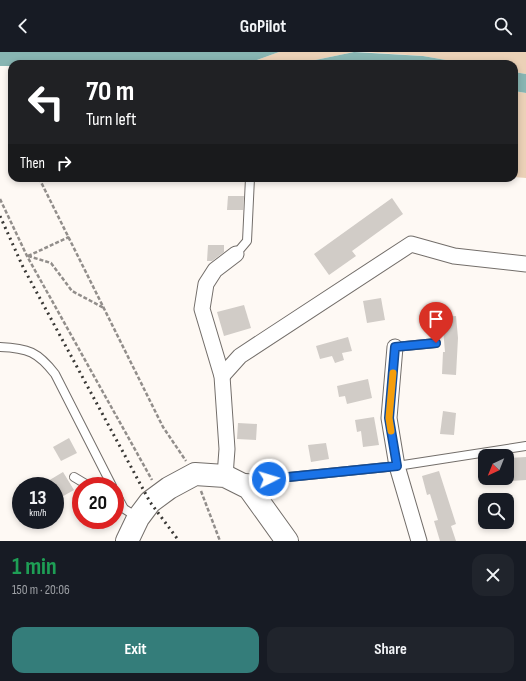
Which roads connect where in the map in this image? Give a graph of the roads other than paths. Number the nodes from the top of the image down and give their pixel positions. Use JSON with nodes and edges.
{"nodes":[{"id":1,"x":250,"y":182,"type":"edge"},
{"id":2,"x":236,"y":254,"type":"joint"},
{"id":3,"x":526,"y":264,"type":"edge"},
{"id":4,"x":436,"y":343,"type":"dead end"},
{"id":5,"x":0,"y":347,"type":"edge"},
{"id":6,"x":395,"y":347,"type":"joint"},
{"id":7,"x":222,"y":376,"type":"junction"},
{"id":8,"x":526,"y":446,"type":"edge"},
{"id":9,"x":397,"y":466,"type":"junction"},
{"id":10,"x":225,"y":476,"type":"junction"},
{"id":11,"x":107,"y":477,"type":"edge"},
{"id":12,"x":124,"y":505,"type":"edge"},
{"id":13,"x":124,"y":509,"type":"edge"},
{"id":14,"x":130,"y":513,"type":"junction"},
{"id":15,"x":127,"y":541,"type":"edge"},
{"id":16,"x":287,"y":541,"type":"edge"},
{"id":17,"x":419,"y":541,"type":"edge"}],
"edges":[{"from":1,"to":2,"type":"lane"},
{"from":2,"to":7,"type":"street"},
{"from":3,"to":7,"type":"street"},
{"from":4,"to":6,"type":"lane"},
{"from":5,"to":11,"type":"lane"},
{"from":6,"to":9,"type":"street"},
{"from":7,"to":10,"type":"street"},
{"from":8,"to":9,"type":"lane"},
{"from":9,"to":10,"type":"lane"},
{"from":9,"to":17,"type":"street"},
{"from":10,"to":14,"type":"street"},
{"from":10,"to":16,"type":"street"},
{"from":12,"to":14,"type":"lane"},
{"from":13,"to":14,"type":"lane"},
{"from":14,"to":15,"type":"street"}]}
